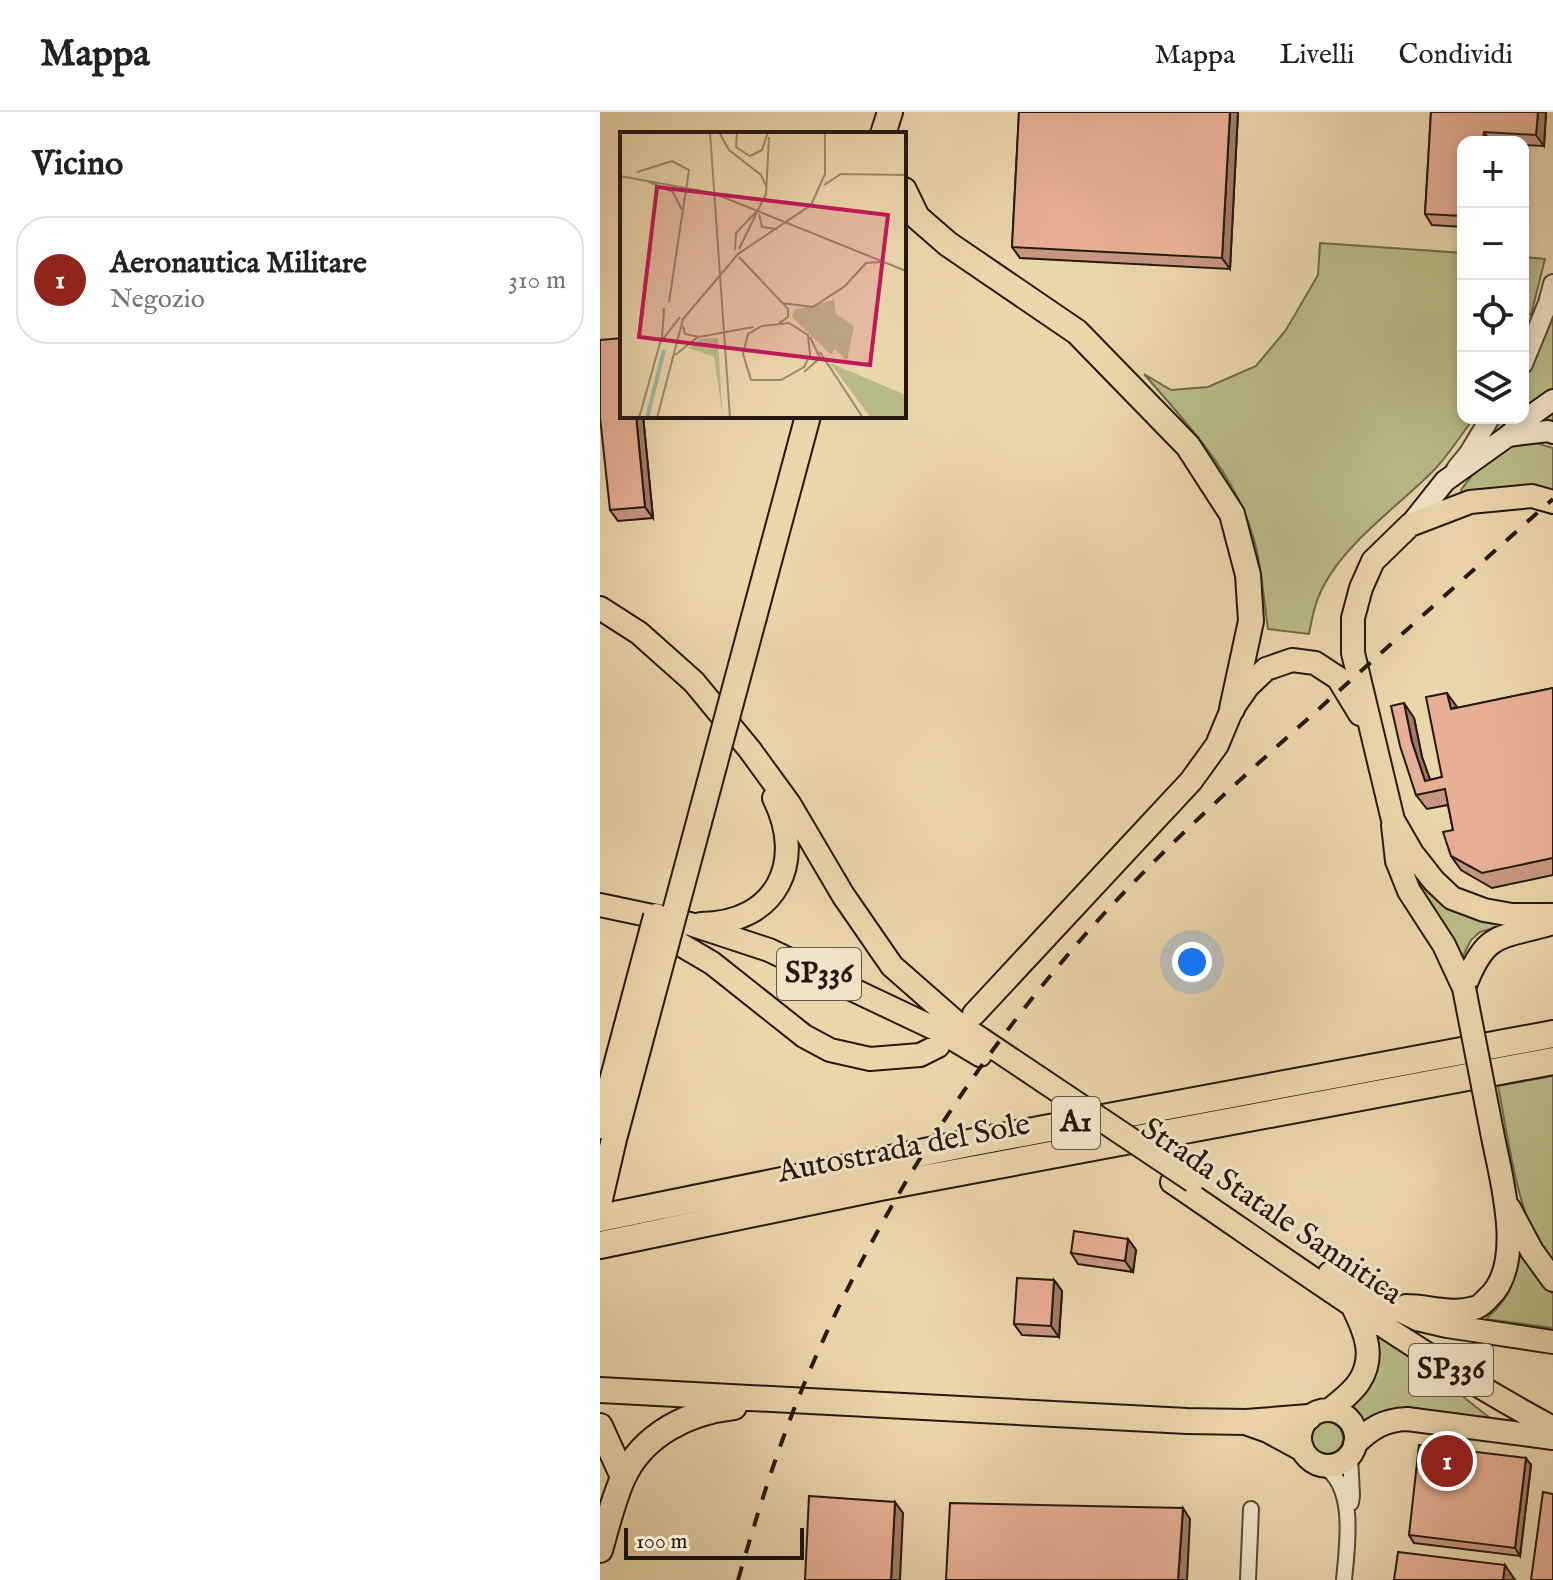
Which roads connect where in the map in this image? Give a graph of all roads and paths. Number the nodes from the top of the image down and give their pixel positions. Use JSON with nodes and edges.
{"nodes":[{"id":1,"x":873,"y":112,"type":"edge"},
{"id":2,"x":890,"y":112,"type":"edge"},
{"id":3,"x":868,"y":132,"type":"edge"},
{"id":4,"x":884,"y":132,"type":"edge"},
{"id":5,"x":906,"y":194,"type":"edge"},
{"id":6,"x":1553,"y":284,"type":"edge"},
{"id":7,"x":1528,"y":352,"type":"edge"},
{"id":8,"x":1553,"y":400,"type":"edge"},
{"id":9,"x":793,"y":418,"type":"edge"},
{"id":10,"x":807,"y":418,"type":"edge"},
{"id":11,"x":1486,"y":424,"type":"edge"},
{"id":12,"x":1553,"y":433,"type":"edge"},
{"id":13,"x":1508,"y":436,"type":"junction"},
{"id":14,"x":1445,"y":481,"type":"junction"},
{"id":15,"x":1553,"y":502,"type":"edge"},
{"id":16,"x":1410,"y":525,"type":"junction"},
{"id":17,"x":600,"y":608,"type":"edge"},
{"id":18,"x":748,"y":615,"type":"junction"},
{"id":19,"x":1232,"y":709,"type":"junction"},
{"id":20,"x":750,"y":750,"type":"junction"},
{"id":21,"x":1376,"y":753,"type":"junction"},
{"id":22,"x":1393,"y":820,"type":"junction"},
{"id":23,"x":600,"y":905,"type":"edge"},
{"id":24,"x":1553,"y":915,"type":"edge"},
{"id":25,"x":600,"y":917,"type":"edge"},
{"id":26,"x":1553,"y":923,"type":"edge"},
{"id":27,"x":690,"y":924,"type":"junction"},
{"id":28,"x":1464,"y":988,"type":"junction"},
{"id":29,"x":974,"y":1014,"type":"dead end"},
{"id":30,"x":1553,"y":1034,"type":"edge"},
{"id":31,"x":938,"y":1046,"type":"dead end"},
{"id":32,"x":1553,"y":1061,"type":"edge"},
{"id":33,"x":1033,"y":1081,"type":"junction"},
{"id":34,"x":600,"y":1126,"type":"edge"},
{"id":35,"x":1183,"y":1182,"type":"junction"},
{"id":36,"x":600,"y":1199,"type":"edge"},
{"id":37,"x":1506,"y":1203,"type":"junction"},
{"id":38,"x":600,"y":1218,"type":"edge"},
{"id":39,"x":600,"y":1245,"type":"edge"},
{"id":40,"x":1553,"y":1280,"type":"edge"},
{"id":41,"x":1353,"y":1306,"type":"junction"},
{"id":42,"x":1393,"y":1306,"type":"junction"},
{"id":43,"x":1553,"y":1342,"type":"edge"},
{"id":44,"x":600,"y":1390,"type":"edge"},
{"id":45,"x":780,"y":1401,"type":"junction"},
{"id":46,"x":1320,"y":1413,"type":"junction"},
{"id":47,"x":1246,"y":1422,"type":"junction"},
{"id":48,"x":600,"y":1426,"type":"edge"},
{"id":49,"x":1553,"y":1428,"type":"edge"},
{"id":50,"x":1553,"y":1438,"type":"edge"},
{"id":51,"x":1301,"y":1448,"type":"junction"},
{"id":52,"x":1353,"y":1450,"type":"junction"},
{"id":53,"x":1323,"y":1466,"type":"junction"},
{"id":54,"x":623,"y":1477,"type":"junction"},
{"id":55,"x":1251,"y":1509,"type":"dead end"},
{"id":56,"x":1347,"y":1527,"type":"junction"},
{"id":57,"x":600,"y":1550,"type":"edge"},
{"id":58,"x":1248,"y":1580,"type":"edge"},
{"id":59,"x":1344,"y":1580,"type":"edge"}],
"edges":[{"from":1,"to":3,"type":"highway"},
{"from":2,"to":4,"type":"highway"},
{"from":5,"to":19,"type":"highway"},
{"from":6,"to":7,"type":"street"},
{"from":8,"to":13,"type":"main road"},
{"from":9,"to":18,"type":"highway"},
{"from":10,"to":18,"type":"highway"},
{"from":11,"to":14,"type":"street"},
{"from":12,"to":13,"type":"main road"},
{"from":13,"to":14,"type":"main road"},
{"from":14,"to":16,"type":"main road"},
{"from":15,"to":16,"type":"main road"},
{"from":16,"to":21,"type":"main road"},
{"from":17,"to":20,"type":"main road"},
{"from":18,"to":34,"type":"highway","bridge":true},
{"from":18,"to":36,"type":"highway","bridge":true},
{"from":19,"to":21,"type":"main road"},
{"from":19,"to":29,"type":"main road"},
{"from":20,"to":27,"type":"main road","number":"SP336"},
{"from":20,"to":33,"type":"main road"},
{"from":21,"to":22,"type":"main road"},
{"from":22,"to":24,"type":"main road"},
{"from":22,"to":28,"type":"main road","name":"Strada Statale Sannitica"},
{"from":23,"to":27,"type":"main road","name":"Strada Statale Sannitica","number":"SP336"},
{"from":25,"to":31,"type":"main road"},
{"from":26,"to":28,"type":"main road"},
{"from":27,"to":33,"type":"main road","name":"Strada Statale Sannitica","number":"SP336"},
{"from":28,"to":37,"type":"main road","name":"Strada Statale Sannitica","number":"SP336","bridge":true},
{"from":30,"to":38,"type":"highway","name":"Autostrada del Sole","number":"A1"},
{"from":32,"to":39,"type":"highway","name":"Autostrada del Sole","number":"A1"},
{"from":33,"to":35,"type":"main road","name":"Strada Statale Sannitica","number":"SP336","bridge":true},
{"from":35,"to":41,"type":"main road","name":"Strada Statale Sannitica","number":"SP336"},
{"from":35,"to":42,"type":"main road","name":"Strada Statale Sannitica","number":"SP336"},
{"from":37,"to":40,"type":"main road","name":"Strada Statale Sannitica","number":"SP336"},
{"from":37,"to":42,"type":"main road","name":"Strada Statale Sannitica","number":"SP336"},
{"from":41,"to":46,"type":"main road"},
{"from":41,"to":49,"type":"main road","name":"Strada Statale Sannitica","number":"SP336"},
{"from":42,"to":43,"type":"main road","name":"Strada Statale Sannitica","number":"SP336"},
{"from":44,"to":45,"type":"highway"},
{"from":45,"to":47,"type":"highway"},
{"from":45,"to":54,"type":"highway"},
{"from":46,"to":47,"type":"highway"},
{"from":46,"to":51,"type":"main road"},
{"from":46,"to":52,"type":"main road"},
{"from":47,"to":51,"type":"highway"},
{"from":48,"to":54,"type":"highway"},
{"from":50,"to":52,"type":"main road"},
{"from":51,"to":53,"type":"main road"},
{"from":52,"to":53,"type":"main road"},
{"from":52,"to":56,"type":"street"},
{"from":53,"to":56,"type":"street"},
{"from":54,"to":57,"type":"highway"},
{"from":55,"to":58,"type":"street"},
{"from":56,"to":59,"type":"street"}]}
